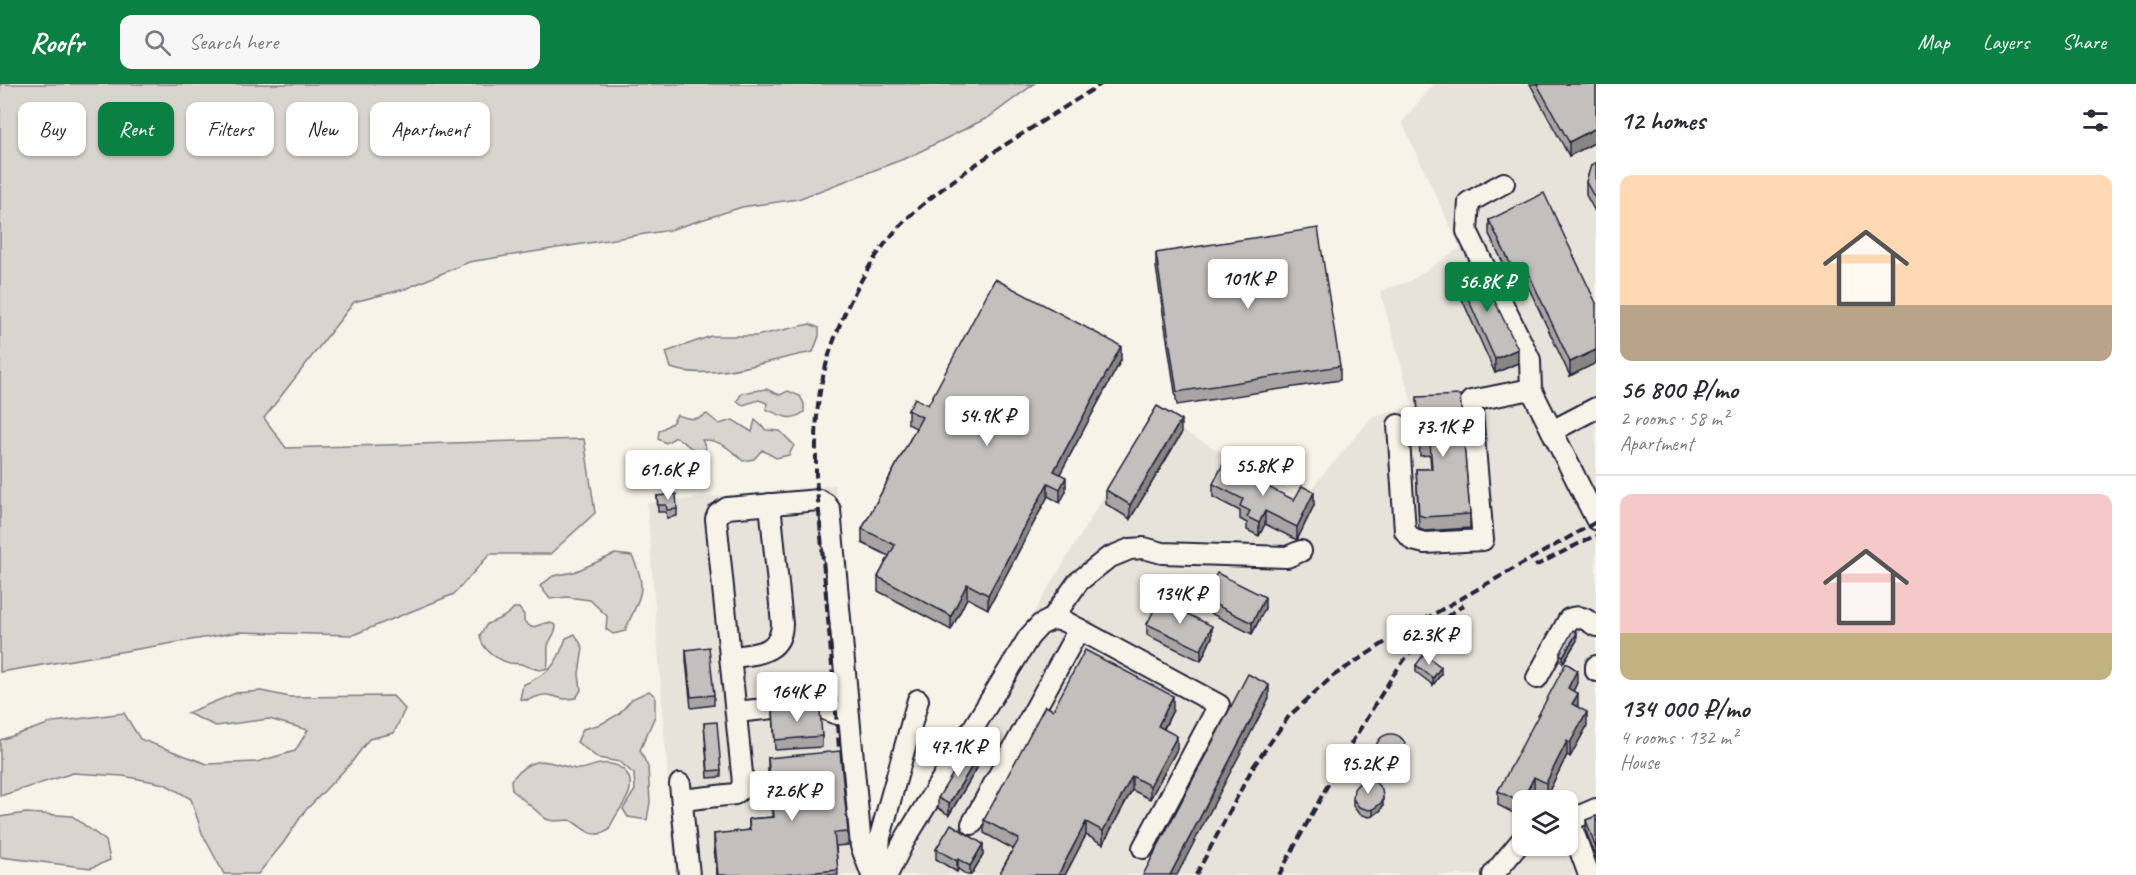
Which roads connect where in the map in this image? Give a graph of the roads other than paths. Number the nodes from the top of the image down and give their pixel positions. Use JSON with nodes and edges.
{"nodes":[{"id":1,"x":1504,"y":183,"type":"dead end"},
{"id":2,"x":1531,"y":389,"type":"junction"},
{"id":3,"x":1596,"y":408,"type":"edge"},
{"id":4,"x":1398,"y":425,"type":"dead end"},
{"id":5,"x":1552,"y":431,"type":"junction"},
{"id":6,"x":770,"y":504,"type":"junction"},
{"id":7,"x":1596,"y":519,"type":"edge"},
{"id":8,"x":1301,"y":551,"type":"dead end"},
{"id":9,"x":1052,"y":619,"type":"junction"},
{"id":10,"x":1596,"y":626,"type":"edge"},
{"id":11,"x":1079,"y":629,"type":"junction"},
{"id":12,"x":730,"y":658,"type":"junction"},
{"id":13,"x":1596,"y":666,"type":"edge"},
{"id":14,"x":1596,"y":671,"type":"edge"},
{"id":15,"x":1537,"y":678,"type":"dead end"},
{"id":16,"x":918,"y":700,"type":"dead end"},
{"id":17,"x":736,"y":712,"type":"junction"},
{"id":18,"x":849,"y":717,"type":"junction"},
{"id":19,"x":1596,"y":809,"type":"edge"},
{"id":20,"x":1578,"y":817,"type":"edge"},
{"id":21,"x":972,"y":824,"type":"dead end"},
{"id":22,"x":1578,"y":847,"type":"edge"},
{"id":23,"x":1143,"y":848,"type":"dead end"},
{"id":24,"x":1512,"y":852,"type":"edge"},
{"id":25,"x":689,"y":875,"type":"edge"},
{"id":26,"x":872,"y":875,"type":"edge"},
{"id":27,"x":877,"y":875,"type":"edge"},
{"id":28,"x":887,"y":875,"type":"edge"},
{"id":29,"x":1493,"y":875,"type":"edge"},
{"id":30,"x":1589,"y":875,"type":"edge"}],
"edges":[{"from":1,"to":2,"type":"lane"},
{"from":2,"to":4,"type":"lane"},
{"from":2,"to":5,"type":"lane"},
{"from":3,"to":5,"type":"lane"},
{"from":5,"to":7,"type":"lane"},
{"from":6,"to":12,"type":"lane"},
{"from":6,"to":12,"type":"lane"},
{"from":6,"to":18,"type":"lane"},
{"from":8,"to":9,"type":"lane"},
{"from":9,"to":11,"type":"lane"},
{"from":9,"to":28,"type":"lane"},
{"from":10,"to":15,"type":"lane"},
{"from":11,"to":21,"type":"lane"},
{"from":11,"to":23,"type":"lane"},
{"from":12,"to":17,"type":"lane"},
{"from":13,"to":14,"type":"lane"},
{"from":16,"to":27,"type":"lane"},
{"from":17,"to":18,"type":"lane"},
{"from":17,"to":25,"type":"lane"},
{"from":18,"to":26,"type":"lane"},
{"from":19,"to":20,"type":"lane"},
{"from":22,"to":30,"type":"lane"},
{"from":24,"to":29,"type":"lane"}]}
